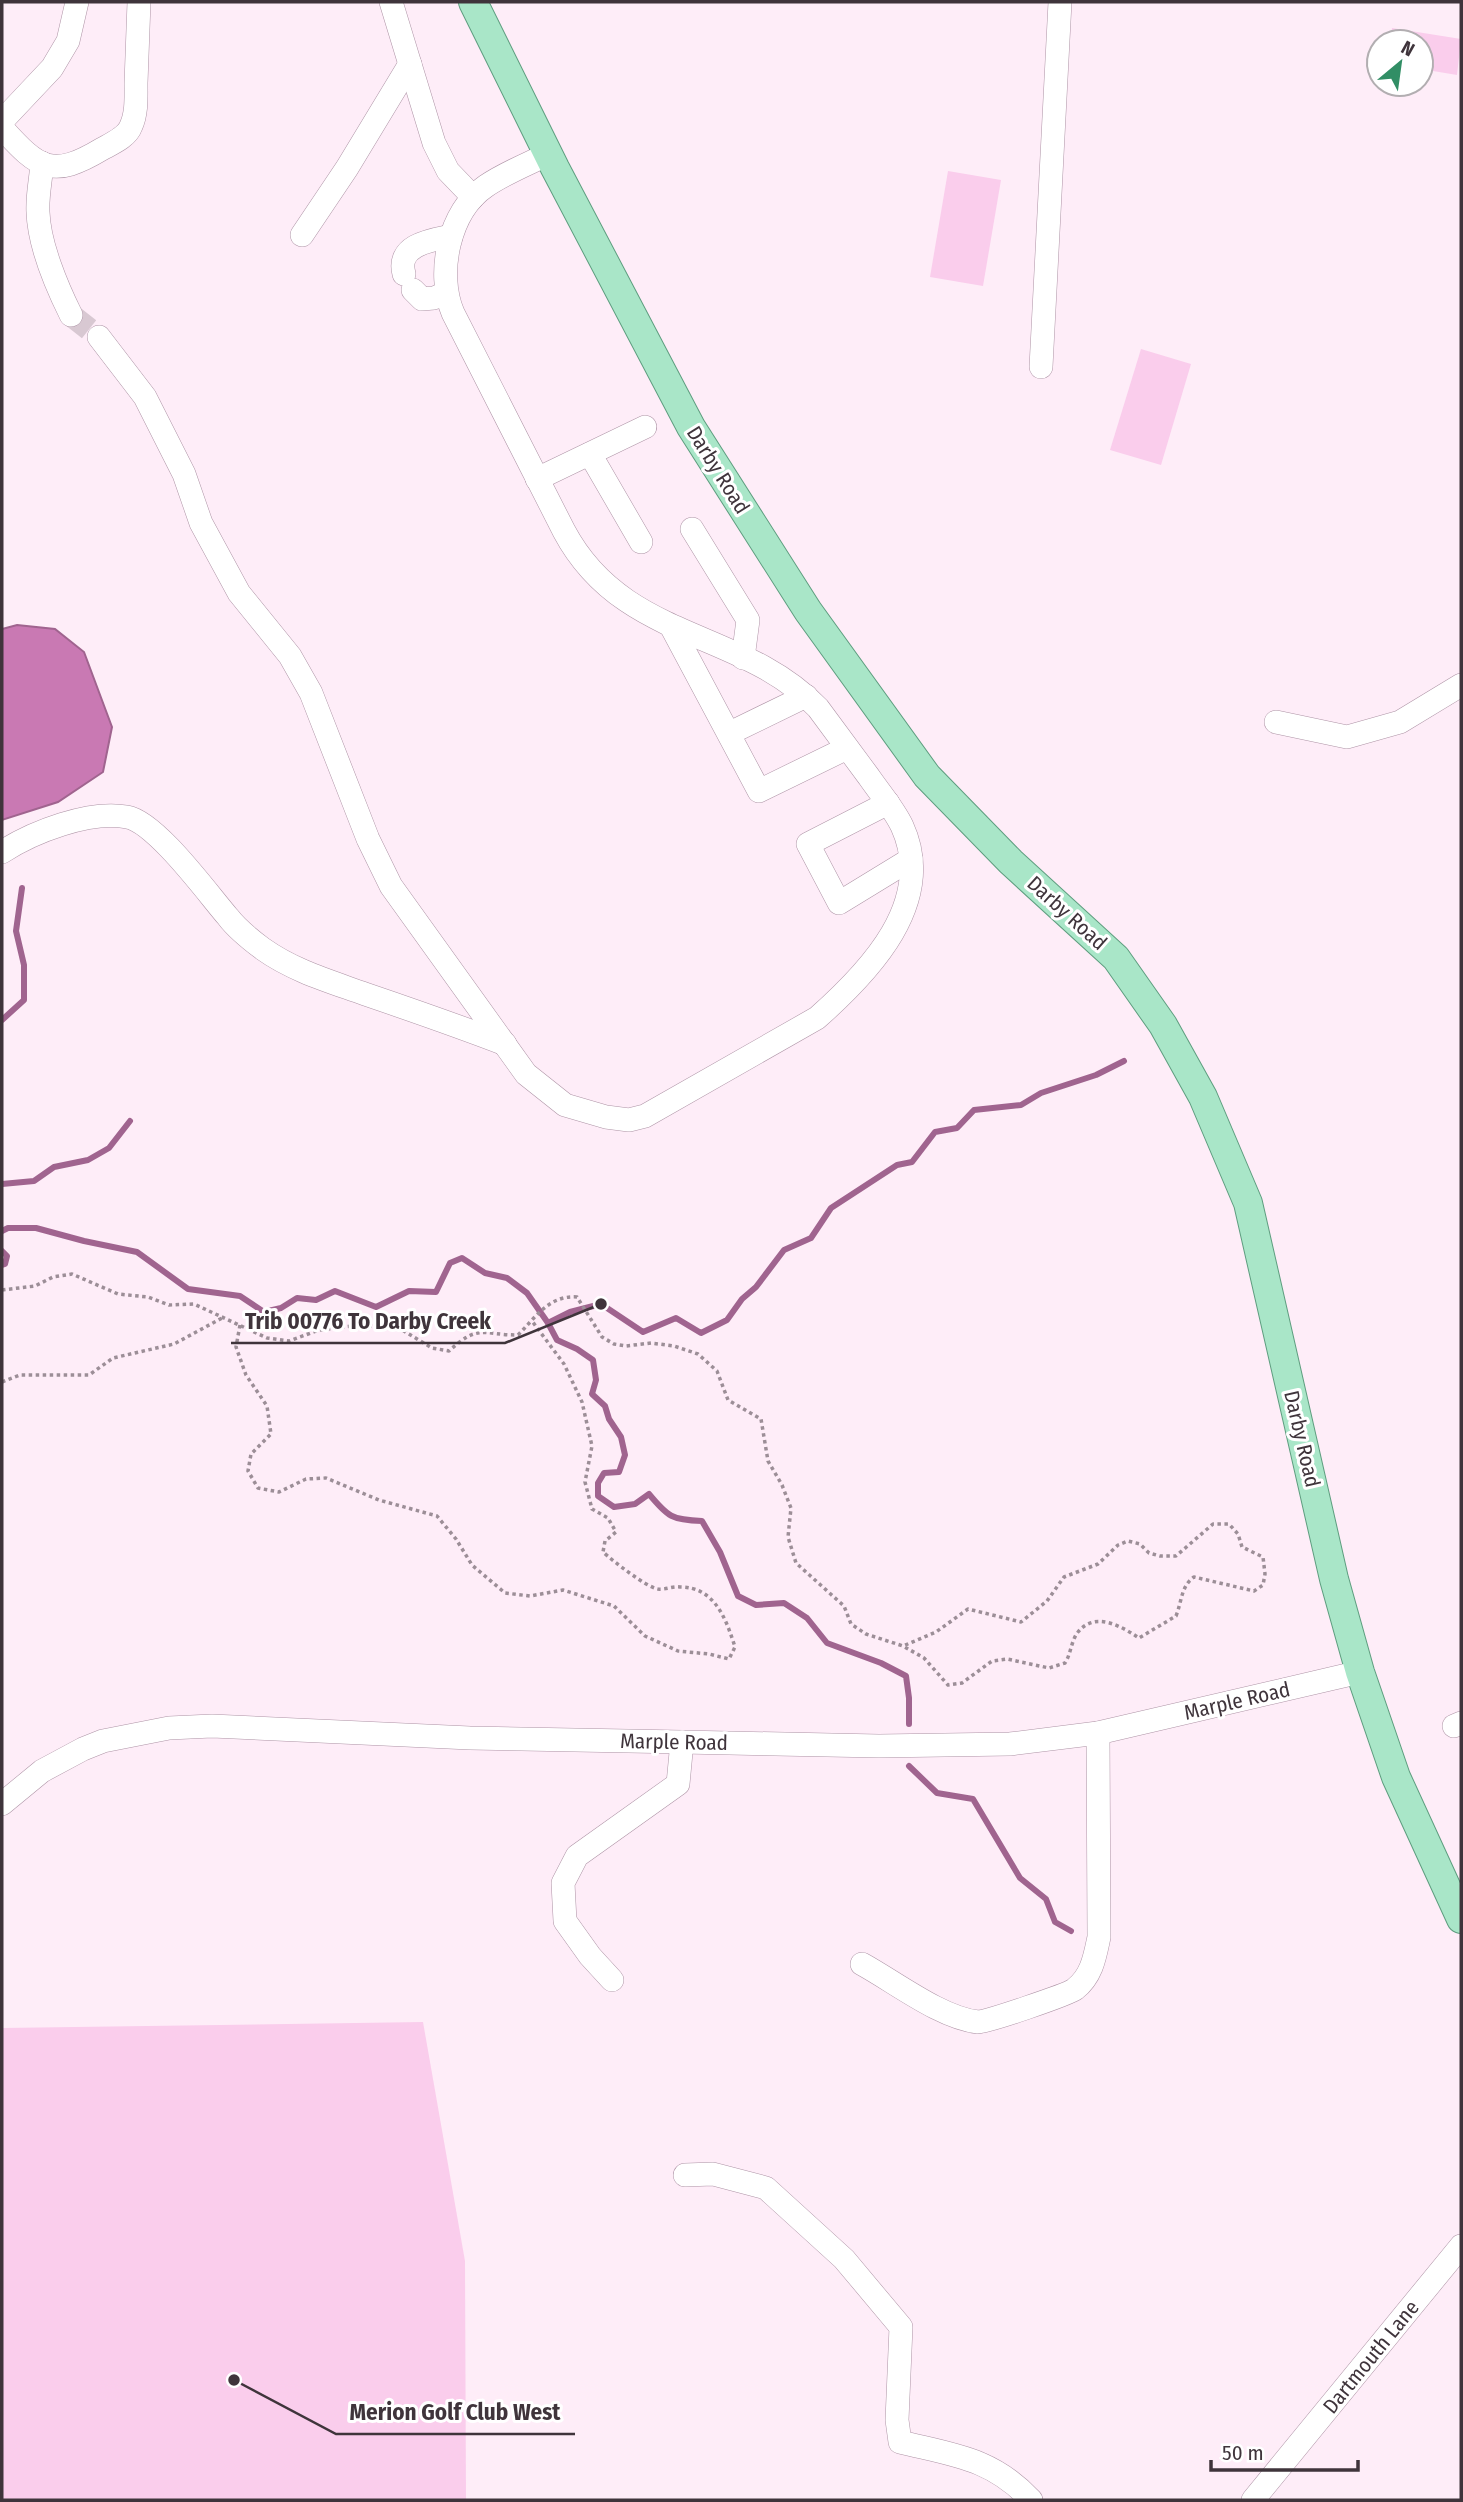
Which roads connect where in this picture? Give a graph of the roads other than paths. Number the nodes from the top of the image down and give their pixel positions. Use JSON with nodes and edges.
{"nodes":[{"id":1,"x":77,"y":2,"type":"edge"},
{"id":2,"x":139,"y":2,"type":"edge"},
{"id":3,"x":391,"y":2,"type":"edge"},
{"id":4,"x":473,"y":2,"type":"edge"},
{"id":5,"x":1060,"y":2,"type":"edge"},
{"id":6,"x":410,"y":64,"type":"junction"},
{"id":7,"x":2,"y":121,"type":"edge"},
{"id":8,"x":2,"y":128,"type":"edge"},
{"id":9,"x":548,"y":154,"type":"junction"},
{"id":10,"x":42,"y":163,"type":"junction"},
{"id":11,"x":473,"y":197,"type":"junction"},
{"id":12,"x":302,"y":235,"type":"dead end"},
{"id":13,"x":451,"y":236,"type":"junction"},
{"id":14,"x":446,"y":292,"type":"junction"},
{"id":15,"x":71,"y":315,"type":"tunnel mouth"},
{"id":16,"x":99,"y":337,"type":"tunnel mouth"},
{"id":17,"x":1041,"y":367,"type":"dead end"},
{"id":18,"x":645,"y":427,"type":"dead end"},
{"id":19,"x":590,"y":454,"type":"junction"},
{"id":20,"x":537,"y":479,"type":"junction"},
{"id":21,"x":692,"y":529,"type":"dead end"},
{"id":22,"x":641,"y":542,"type":"dead end"},
{"id":23,"x":671,"y":626,"type":"junction"},
{"id":24,"x":743,"y":658,"type":"junction"},
{"id":25,"x":1461,"y":685,"type":"edge"},
{"id":26,"x":806,"y":696,"type":"junction"},
{"id":27,"x":1276,"y":722,"type":"dead end"},
{"id":28,"x":730,"y":733,"type":"junction"},
{"id":29,"x":847,"y":748,"type":"junction"},
{"id":30,"x":888,"y":803,"type":"junction"},
{"id":31,"x":2,"y":852,"type":"edge"},
{"id":32,"x":911,"y":859,"type":"junction"},
{"id":33,"x":505,"y":1044,"type":"junction"},
{"id":34,"x":1360,"y":1672,"type":"junction"},
{"id":35,"x":1098,"y":1733,"type":"junction"},
{"id":36,"x":682,"y":1742,"type":"junction"},
{"id":37,"x":2,"y":1804,"type":"edge"},
{"id":38,"x":1461,"y":1919,"type":"edge"},
{"id":39,"x":862,"y":1964,"type":"dead end"},
{"id":40,"x":612,"y":1980,"type":"dead end"},
{"id":41,"x":685,"y":2175,"type":"dead end"},
{"id":42,"x":1461,"y":2246,"type":"edge"},
{"id":43,"x":1031,"y":2500,"type":"edge"},
{"id":44,"x":1253,"y":2500,"type":"edge"}],
"edges":[{"from":1,"to":7,"type":"street"},
{"from":2,"to":10,"type":"street"},
{"from":3,"to":6,"type":"street"},
{"from":4,"to":9,"type":"main road","name":"Darby Road"},
{"from":5,"to":17,"type":"street"},
{"from":6,"to":11,"type":"street"},
{"from":6,"to":12,"type":"street"},
{"from":8,"to":10,"type":"street"},
{"from":9,"to":11,"type":"street"},
{"from":9,"to":34,"type":"main road","name":"Darby Road"},
{"from":10,"to":15,"type":"street"},
{"from":11,"to":13,"type":"street"},
{"from":13,"to":14,"type":"street"},
{"from":13,"to":14,"type":"street"},
{"from":14,"to":20,"type":"street"},
{"from":16,"to":33,"type":"street"},
{"from":18,"to":19,"type":"street"},
{"from":19,"to":20,"type":"street"},
{"from":19,"to":22,"type":"street"},
{"from":20,"to":23,"type":"street"},
{"from":21,"to":24,"type":"street"},
{"from":23,"to":24,"type":"street"},
{"from":23,"to":28,"type":"street"},
{"from":24,"to":26,"type":"street"},
{"from":25,"to":27,"type":"street"},
{"from":26,"to":28,"type":"street"},
{"from":26,"to":29,"type":"street"},
{"from":28,"to":29,"type":"street"},
{"from":29,"to":30,"type":"street"},
{"from":30,"to":32,"type":"street"},
{"from":30,"to":32,"type":"street"},
{"from":31,"to":33,"type":"street"},
{"from":32,"to":33,"type":"street"},
{"from":34,"to":35,"type":"street","name":"Marple Road"},
{"from":34,"to":38,"type":"main road","name":"Darby Road"},
{"from":35,"to":36,"type":"street","name":"Marple Road"},
{"from":35,"to":39,"type":"street"},
{"from":36,"to":37,"type":"street","name":"Marple Road"},
{"from":36,"to":40,"type":"street"},
{"from":41,"to":43,"type":"street"},
{"from":42,"to":44,"type":"street","name":"Dartmouth Lane"}]}
